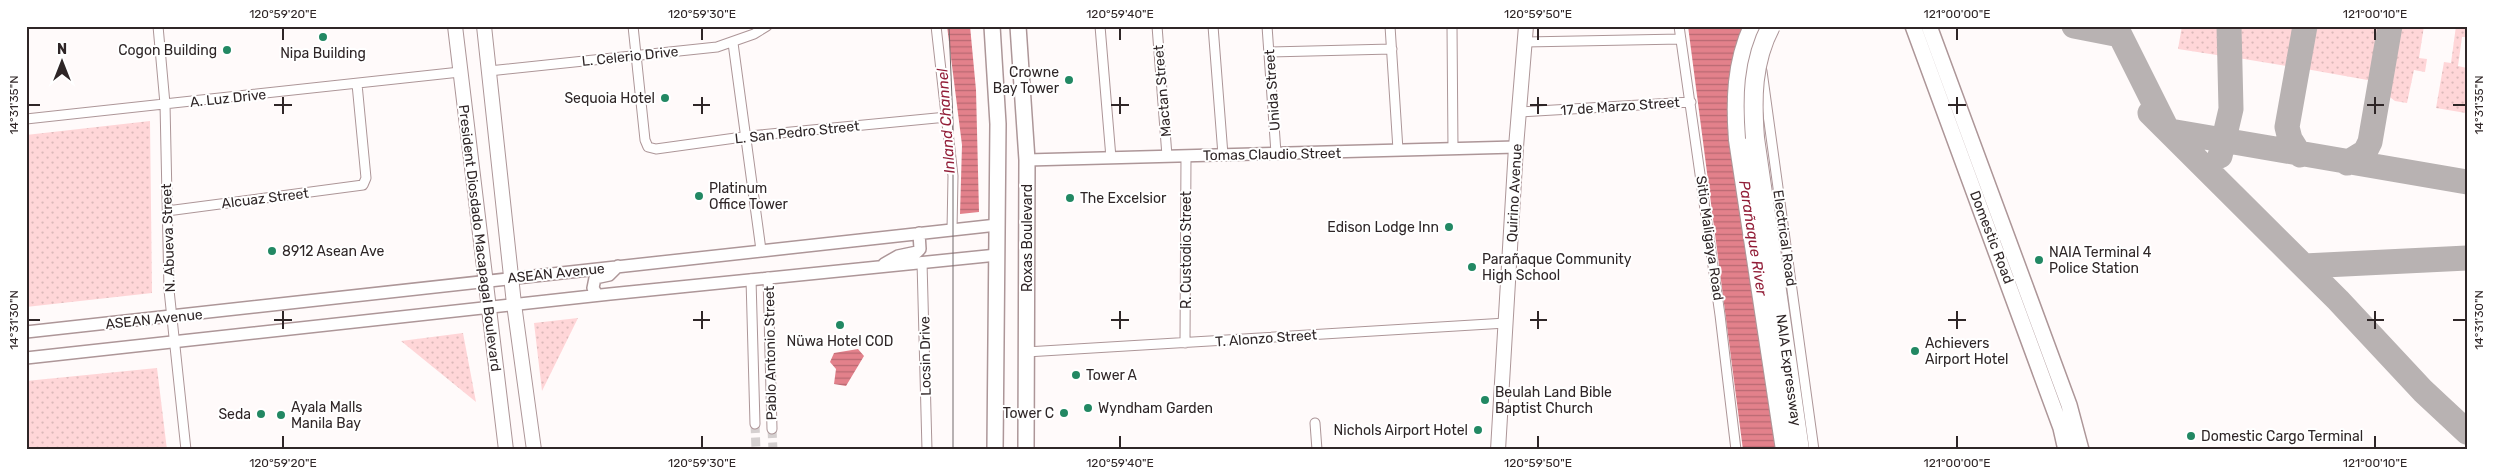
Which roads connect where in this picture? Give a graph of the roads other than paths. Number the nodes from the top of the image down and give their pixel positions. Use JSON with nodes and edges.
{"nodes":[{"id":1,"x":158,"y":26,"type":"edge"},
{"id":2,"x":455,"y":26,"type":"edge"},
{"id":3,"x":484,"y":26,"type":"edge"},
{"id":4,"x":633,"y":26,"type":"edge"},
{"id":5,"x":767,"y":26,"type":"edge"},
{"id":6,"x":936,"y":26,"type":"edge"},
{"id":7,"x":992,"y":26,"type":"edge"},
{"id":8,"x":1018,"y":26,"type":"edge"},
{"id":9,"x":1100,"y":26,"type":"edge"},
{"id":10,"x":1157,"y":26,"type":"edge"},
{"id":11,"x":1213,"y":26,"type":"edge"},
{"id":12,"x":1267,"y":26,"type":"edge"},
{"id":13,"x":1390,"y":26,"type":"edge"},
{"id":14,"x":1452,"y":26,"type":"edge"},
{"id":15,"x":1526,"y":26,"type":"edge"},
{"id":16,"x":1679,"y":26,"type":"edge"},
{"id":17,"x":1754,"y":26,"type":"edge"},
{"id":18,"x":1771,"y":26,"type":"edge"},
{"id":19,"x":1913,"y":26,"type":"edge"},
{"id":20,"x":1929,"y":26,"type":"edge"},
{"id":21,"x":1681,"y":39,"type":"junction"},
{"id":22,"x":1525,"y":42,"type":"junction"},
{"id":23,"x":733,"y":43,"type":"junction"},
{"id":24,"x":1392,"y":49,"type":"junction"},
{"id":25,"x":1269,"y":52,"type":"junction"},
{"id":26,"x":637,"y":55,"type":"junction"},
{"id":27,"x":489,"y":71,"type":"junction"},
{"id":28,"x":460,"y":72,"type":"junction"},
{"id":29,"x":357,"y":84,"type":"junction"},
{"id":30,"x":1691,"y":102,"type":"junction"},
{"id":31,"x":165,"y":104,"type":"junction"},
{"id":32,"x":1519,"y":112,"type":"junction"},
{"id":33,"x":946,"y":117,"type":"junction"},
{"id":34,"x":26,"y":119,"type":"edge"},
{"id":35,"x":745,"y":137,"type":"junction"},
{"id":36,"x":1516,"y":147,"type":"junction"},
{"id":37,"x":1453,"y":149,"type":"junction"},
{"id":38,"x":1398,"y":150,"type":"junction"},
{"id":39,"x":1276,"y":154,"type":"junction"},
{"id":40,"x":1223,"y":155,"type":"junction"},
{"id":41,"x":1167,"y":156,"type":"junction"},
{"id":42,"x":1186,"y":156,"type":"junction"},
{"id":43,"x":1111,"y":158,"type":"junction"},
{"id":44,"x":1027,"y":160,"type":"junction"},
{"id":45,"x":167,"y":211,"type":"junction"},
{"id":46,"x":997,"y":225,"type":"junction"},
{"id":47,"x":952,"y":230,"type":"junction"},
{"id":48,"x":919,"y":233,"type":"junction"},
{"id":49,"x":761,"y":250,"type":"junction"},
{"id":50,"x":997,"y":255,"type":"junction"},
{"id":51,"x":922,"y":262,"type":"junction"},
{"id":52,"x":618,"y":266,"type":"junction"},
{"id":53,"x":881,"y":266,"type":"junction"},
{"id":54,"x":511,"y":278,"type":"junction"},
{"id":55,"x":768,"y":278,"type":"junction"},
{"id":56,"x":751,"y":279,"type":"junction"},
{"id":57,"x":485,"y":281,"type":"junction"},
{"id":58,"x":597,"y":295,"type":"junction"},
{"id":59,"x":514,"y":304,"type":"junction"},
{"id":60,"x":489,"y":307,"type":"junction"},
{"id":61,"x":171,"y":317,"type":"junction"},
{"id":62,"x":1506,"y":323,"type":"junction"},
{"id":63,"x":26,"y":332,"type":"edge"},
{"id":64,"x":174,"y":342,"type":"junction"},
{"id":65,"x":1185,"y":344,"type":"junction"},
{"id":66,"x":1026,"y":352,"type":"junction"},
{"id":67,"x":26,"y":358,"type":"edge"},
{"id":68,"x":1315,"y":423,"type":"dead end"},
{"id":69,"x":755,"y":424,"type":"tunnel mouth"},
{"id":70,"x":772,"y":429,"type":"tunnel mouth"},
{"id":71,"x":186,"y":450,"type":"edge"},
{"id":72,"x":506,"y":450,"type":"edge"},
{"id":73,"x":534,"y":450,"type":"edge"},
{"id":74,"x":927,"y":450,"type":"edge"},
{"id":75,"x":995,"y":450,"type":"edge"},
{"id":76,"x":1026,"y":450,"type":"edge"},
{"id":77,"x":1317,"y":450,"type":"edge"},
{"id":78,"x":1498,"y":450,"type":"edge"},
{"id":79,"x":1736,"y":450,"type":"edge"},
{"id":80,"x":1784,"y":450,"type":"edge"},
{"id":81,"x":1800,"y":450,"type":"edge"},
{"id":82,"x":1814,"y":450,"type":"edge"},
{"id":83,"x":2066,"y":450,"type":"edge"},
{"id":84,"x":2081,"y":450,"type":"edge"}],
"edges":[{"from":1,"to":31,"type":"street","name":"N. Abueva Street"},
{"from":2,"to":28,"type":"main road","name":"President Diosdado Macapagal Boulevard"},
{"from":3,"to":27,"type":"main road","name":"President Diosdado Macapagal Boulevard"},
{"from":4,"to":26,"type":"street"},
{"from":5,"to":23,"type":"street","name":"L. Celerio Drive"},
{"from":6,"to":33,"type":"street"},
{"from":7,"to":46,"type":"main road"},
{"from":8,"to":44,"type":"main road","name":"Roxas Boulevard"},
{"from":9,"to":43,"type":"street"},
{"from":10,"to":41,"type":"street","name":"Mactan Street"},
{"from":11,"to":40,"type":"street"},
{"from":12,"to":25,"type":"street","name":"Unida Street"},
{"from":13,"to":24,"type":"street"},
{"from":14,"to":37,"type":"street"},
{"from":15,"to":22,"type":"main road","name":"Quirino Avenue"},
{"from":16,"to":21,"type":"street","name":"Sitio Maligaya Road"},
{"from":17,"to":80,"type":"highway","name":"NAIA Expressway"},
{"from":17,"to":82,"type":"street","name":"Electrical Road"},
{"from":18,"to":81,"type":"highway","name":"NAIA Expressway","bridge":true},
{"from":19,"to":83,"type":"main road","name":"Domestic Road"},
{"from":20,"to":84,"type":"main road","name":"Domestic Road"},
{"from":21,"to":22,"type":"street"},
{"from":21,"to":30,"type":"street","name":"Sitio Maligaya Road"},
{"from":22,"to":32,"type":"main road","name":"Quirino Avenue"},
{"from":23,"to":26,"type":"street","name":"L. Celerio Drive"},
{"from":23,"to":35,"type":"street"},
{"from":24,"to":25,"type":"street"},
{"from":24,"to":38,"type":"street"},
{"from":25,"to":39,"type":"street","name":"Unida Street"},
{"from":26,"to":27,"type":"street","name":"L. Celerio Drive"},
{"from":26,"to":35,"type":"street","name":"L. San Pedro Street"},
{"from":27,"to":54,"type":"main road","name":"President Diosdado Macapagal Boulevard"},
{"from":28,"to":29,"type":"street","name":"A. Luz Drive"},
{"from":28,"to":57,"type":"main road","name":"President Diosdado Macapagal Boulevard"},
{"from":29,"to":31,"type":"street","name":"A. Luz Drive"},
{"from":29,"to":45,"type":"street","name":"Alcuaz Street"},
{"from":30,"to":32,"type":"street","name":"17 de Marzo Street"},
{"from":30,"to":79,"type":"street","name":"Sitio Maligaya Road"},
{"from":31,"to":34,"type":"street","name":"A. Luz Drive"},
{"from":31,"to":45,"type":"street","name":"N. Abueva Street"},
{"from":32,"to":36,"type":"main road","name":"Quirino Avenue"},
{"from":33,"to":35,"type":"street","name":"L. San Pedro Street"},
{"from":33,"to":47,"type":"street"},
{"from":35,"to":49,"type":"street"},
{"from":36,"to":37,"type":"street","name":"Tomas Claudio Street"},
{"from":36,"to":62,"type":"main road","name":"Quirino Avenue"},
{"from":37,"to":38,"type":"street","name":"Tomas Claudio Street"},
{"from":38,"to":39,"type":"street","name":"Tomas Claudio Street"},
{"from":39,"to":40,"type":"street","name":"Tomas Claudio Street"},
{"from":40,"to":42,"type":"street","name":"Tomas Claudio Street"},
{"from":41,"to":42,"type":"street","name":"Tomas Claudio Street"},
{"from":41,"to":43,"type":"street","name":"Tomas Claudio Street"},
{"from":42,"to":65,"type":"street","name":"R. Custodio Street"},
{"from":43,"to":44,"type":"street","name":"Tomas Claudio Street"},
{"from":44,"to":66,"type":"main road","name":"Roxas Boulevard"},
{"from":45,"to":61,"type":"street","name":"N. Abueva Street"},
{"from":46,"to":47,"type":"street","name":"ASEAN Avenue"},
{"from":46,"to":50,"type":"main road"},
{"from":47,"to":48,"type":"street","name":"ASEAN Avenue"},
{"from":48,"to":49,"type":"street","name":"ASEAN Avenue"},
{"from":48,"to":53,"type":"street"},
{"from":49,"to":52,"type":"street","name":"ASEAN Avenue"},
{"from":50,"to":51,"type":"street","name":"ASEAN Avenue"},
{"from":50,"to":75,"type":"main road"},
{"from":51,"to":53,"type":"street","name":"ASEAN Avenue"},
{"from":51,"to":74,"type":"street","name":"Locsin Drive"},
{"from":52,"to":54,"type":"street","name":"ASEAN Avenue"},
{"from":52,"to":58,"type":"street"},
{"from":53,"to":55,"type":"street","name":"ASEAN Avenue"},
{"from":54,"to":57,"type":"street","name":"ASEAN Avenue"},
{"from":54,"to":59,"type":"main road","name":"President Diosdado Macapagal Boulevard"},
{"from":55,"to":56,"type":"street","name":"ASEAN Avenue"},
{"from":55,"to":70,"type":"street","name":"Pablo Antonio Street"},
{"from":56,"to":58,"type":"street","name":"ASEAN Avenue"},
{"from":56,"to":69,"type":"street","name":"Pablo Antonio Street"},
{"from":57,"to":60,"type":"main road","name":"President Diosdado Macapagal Boulevard"},
{"from":57,"to":61,"type":"street","name":"ASEAN Avenue"},
{"from":58,"to":59,"type":"street","name":"ASEAN Avenue"},
{"from":59,"to":60,"type":"street","name":"ASEAN Avenue"},
{"from":59,"to":73,"type":"main road","name":"President Diosdado Macapagal Boulevard"},
{"from":60,"to":64,"type":"street","name":"ASEAN Avenue"},
{"from":60,"to":72,"type":"main road","name":"President Diosdado Macapagal Boulevard"},
{"from":61,"to":63,"type":"street","name":"ASEAN Avenue"},
{"from":61,"to":64,"type":"street","name":"N. Abueva Street"},
{"from":62,"to":65,"type":"street","name":"T. Alonzo Street"},
{"from":62,"to":78,"type":"main road","name":"Quirino Avenue"},
{"from":64,"to":67,"type":"street","name":"ASEAN Avenue"},
{"from":64,"to":71,"type":"street","name":"N. Abueva Street"},
{"from":65,"to":66,"type":"street","name":"T. Alonzo Street"},
{"from":66,"to":76,"type":"main road","name":"Roxas Boulevard"},
{"from":68,"to":77,"type":"street"}]}
